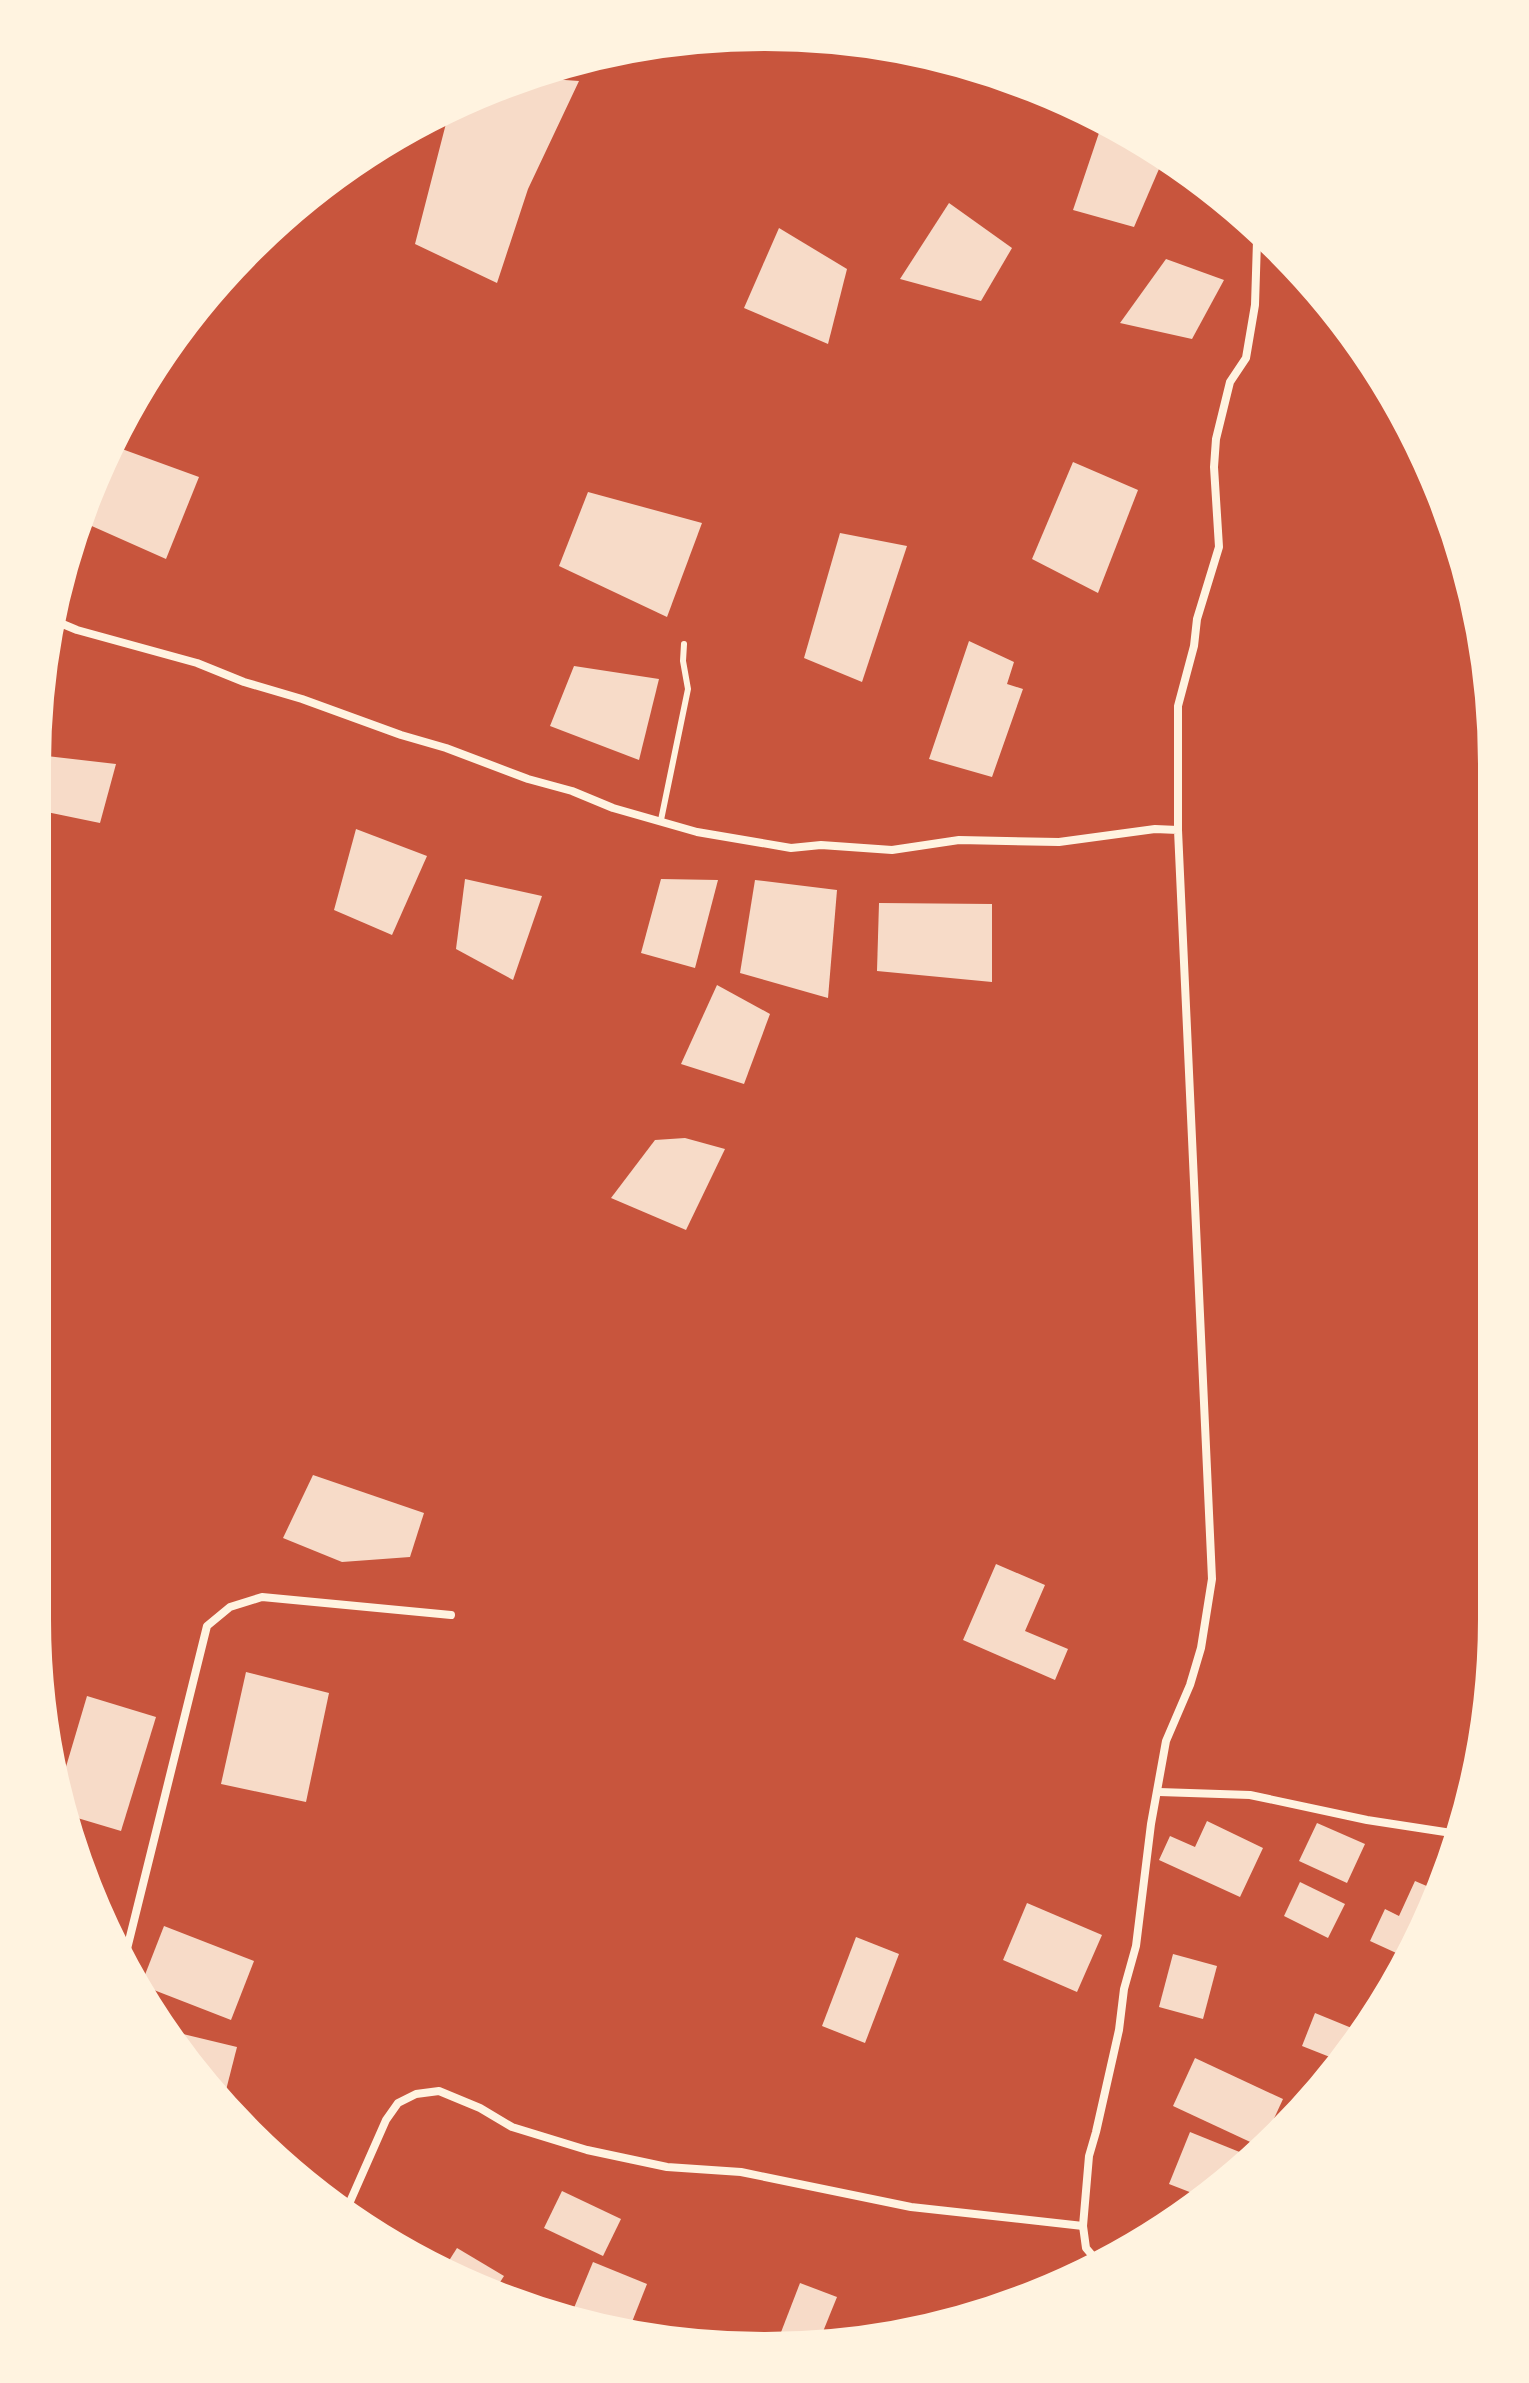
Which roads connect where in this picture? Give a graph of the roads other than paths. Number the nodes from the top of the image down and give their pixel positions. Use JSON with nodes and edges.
{"nodes":[{"id":1,"x":1257,"y":241,"type":"edge"},
{"id":2,"x":60,"y":623,"type":"edge"},
{"id":3,"x":684,"y":644,"type":"dead end"},
{"id":4,"x":661,"y":820,"type":"junction"},
{"id":5,"x":1178,"y":830,"type":"junction"},
{"id":6,"x":451,"y":1615,"type":"dead end"},
{"id":7,"x":1159,"y":1792,"type":"junction"},
{"id":8,"x":1450,"y":1833,"type":"edge"},
{"id":9,"x":127,"y":1949,"type":"edge"},
{"id":10,"x":349,"y":2204,"type":"edge"},
{"id":11,"x":1083,"y":2226,"type":"junction"},
{"id":12,"x":1094,"y":2257,"type":"edge"}],
"edges":[{"from":1,"to":5,"type":"street"},
{"from":2,"to":4,"type":"street"},
{"from":3,"to":4,"type":"lane"},
{"from":4,"to":5,"type":"street"},
{"from":5,"to":7,"type":"street"},
{"from":6,"to":9,"type":"street"},
{"from":7,"to":8,"type":"street"},
{"from":7,"to":11,"type":"street"},
{"from":10,"to":11,"type":"street"},
{"from":11,"to":12,"type":"street"}]}
